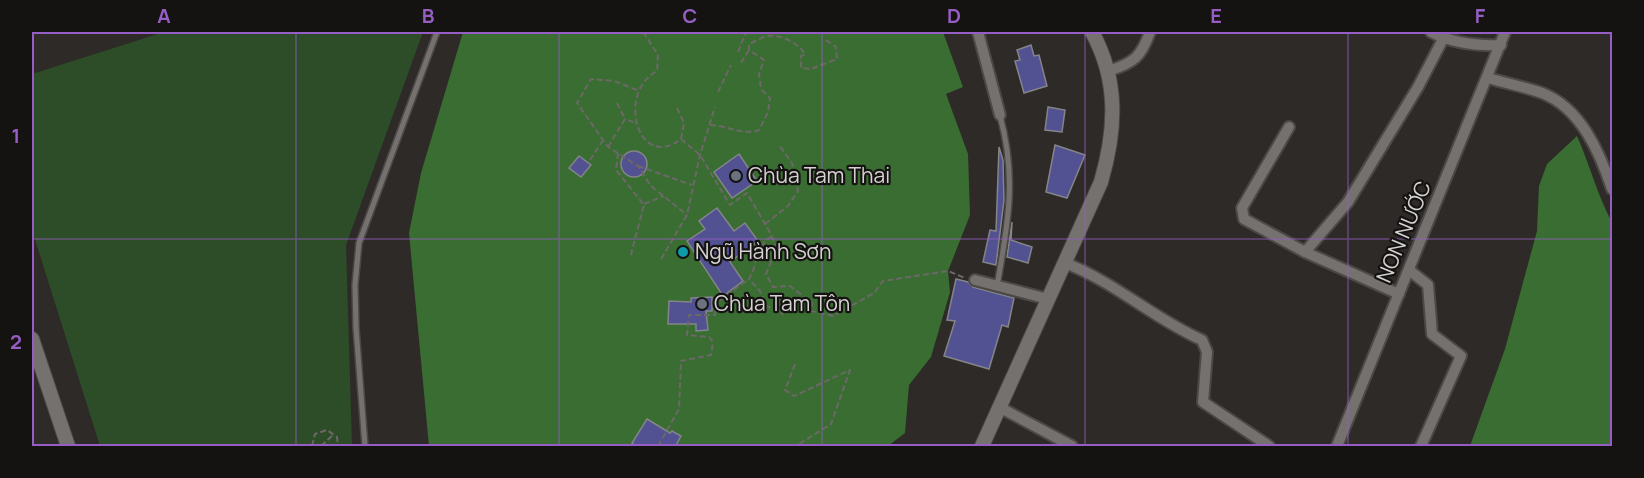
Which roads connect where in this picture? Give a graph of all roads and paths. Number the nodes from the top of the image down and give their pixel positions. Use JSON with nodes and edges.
{"nodes":[{"id":1,"x":437,"y":32,"type":"edge"},
{"id":2,"x":645,"y":32,"type":"edge"},
{"id":3,"x":746,"y":32,"type":"edge"},
{"id":4,"x":978,"y":32,"type":"edge"},
{"id":5,"x":1092,"y":32,"type":"edge"},
{"id":6,"x":1150,"y":32,"type":"edge"},
{"id":7,"x":1431,"y":32,"type":"edge"},
{"id":8,"x":1505,"y":32,"type":"edge"},
{"id":9,"x":1443,"y":39,"type":"junction"},
{"id":10,"x":826,"y":40,"type":"dead end"},
{"id":11,"x":1501,"y":45,"type":"junction"},
{"id":12,"x":749,"y":50,"type":"junction"},
{"id":13,"x":738,"y":52,"type":"dead end"},
{"id":14,"x":741,"y":63,"type":"dead end"},
{"id":15,"x":731,"y":65,"type":"dead end"},
{"id":16,"x":1108,"y":71,"type":"junction"},
{"id":17,"x":1488,"y":78,"type":"junction"},
{"id":18,"x":638,"y":90,"type":"junction"},
{"id":19,"x":718,"y":92,"type":"dead end"},
{"id":20,"x":617,"y":103,"type":"dead end"},
{"id":21,"x":715,"y":107,"type":"dead end"},
{"id":22,"x":678,"y":108,"type":"dead end"},
{"id":23,"x":1000,"y":115,"type":"joint"},
{"id":24,"x":625,"y":119,"type":"junction"},
{"id":25,"x":636,"y":123,"type":"junction"},
{"id":26,"x":710,"y":125,"type":"junction"},
{"id":27,"x":1289,"y":127,"type":"dead end"},
{"id":28,"x":681,"y":139,"type":"junction"},
{"id":29,"x":603,"y":140,"type":"junction"},
{"id":30,"x":779,"y":145,"type":"dead end"},
{"id":31,"x":608,"y":147,"type":"junction"},
{"id":32,"x":618,"y":153,"type":"junction"},
{"id":33,"x":700,"y":155,"type":"junction"},
{"id":34,"x":590,"y":160,"type":"dead end"},
{"id":35,"x":638,"y":166,"type":"junction"},
{"id":36,"x":694,"y":185,"type":"junction"},
{"id":37,"x":1612,"y":189,"type":"edge"},
{"id":38,"x":745,"y":190,"type":"dead end"},
{"id":39,"x":747,"y":193,"type":"junction"},
{"id":40,"x":664,"y":196,"type":"junction"},
{"id":41,"x":644,"y":205,"type":"junction"},
{"id":42,"x":687,"y":215,"type":"junction"},
{"id":43,"x":765,"y":224,"type":"junction"},
{"id":44,"x":772,"y":236,"type":"junction"},
{"id":45,"x":1305,"y":252,"type":"junction"},
{"id":46,"x":630,"y":258,"type":"dead end"},
{"id":47,"x":661,"y":259,"type":"dead end"},
{"id":48,"x":1065,"y":263,"type":"junction"},
{"id":49,"x":1409,"y":270,"type":"junction"},
{"id":50,"x":749,"y":279,"type":"junction"},
{"id":51,"x":975,"y":280,"type":"joint"},
{"id":52,"x":997,"y":286,"type":"junction"},
{"id":53,"x":1399,"y":294,"type":"junction"},
{"id":54,"x":1048,"y":299,"type":"junction"},
{"id":55,"x":783,"y":315,"type":"dead end"},
{"id":56,"x":32,"y":339,"type":"edge"},
{"id":57,"x":795,"y":364,"type":"dead end"},
{"id":58,"x":999,"y":407,"type":"junction"},
{"id":59,"x":334,"y":434,"type":"junction"},
{"id":60,"x":68,"y":447,"type":"edge"},
{"id":61,"x":312,"y":447,"type":"edge"},
{"id":62,"x":321,"y":447,"type":"edge"},
{"id":63,"x":338,"y":447,"type":"edge"},
{"id":64,"x":365,"y":447,"type":"edge"},
{"id":65,"x":658,"y":447,"type":"edge"},
{"id":66,"x":796,"y":447,"type":"edge"},
{"id":67,"x":982,"y":447,"type":"edge"},
{"id":68,"x":1072,"y":447,"type":"edge"},
{"id":69,"x":1269,"y":447,"type":"edge"},
{"id":70,"x":1337,"y":447,"type":"edge"},
{"id":71,"x":1421,"y":447,"type":"edge"}],
"edges":[{"from":1,"to":64,"type":"lane"},
{"from":2,"to":18,"type":"path"},
{"from":3,"to":13,"type":"path"},
{"from":4,"to":23,"type":"street"},
{"from":5,"to":16,"type":"street"},
{"from":6,"to":16,"type":"street"},
{"from":7,"to":9,"type":"street"},
{"from":8,"to":11,"type":"street","name":"NON NƯỚC"},
{"from":9,"to":11,"type":"street"},
{"from":9,"to":45,"type":"street"},
{"from":10,"to":12,"type":"path"},
{"from":11,"to":17,"type":"street","name":"NON NƯỚC"},
{"from":12,"to":14,"type":"path"},
{"from":12,"to":26,"type":"path"},
{"from":15,"to":19,"type":"path"},
{"from":16,"to":48,"type":"street"},
{"from":17,"to":37,"type":"street"},
{"from":17,"to":49,"type":"street","name":"NON NƯỚC"},
{"from":18,"to":25,"type":"path"},
{"from":18,"to":29,"type":"path"},
{"from":20,"to":24,"type":"path"},
{"from":21,"to":26,"type":"path"},
{"from":22,"to":28,"type":"path"},
{"from":23,"to":52,"type":"lane"},
{"from":24,"to":25,"type":"path"},
{"from":24,"to":31,"type":"path"},
{"from":25,"to":28,"type":"path"},
{"from":26,"to":33,"type":"path"},
{"from":27,"to":45,"type":"street"},
{"from":28,"to":33,"type":"path"},
{"from":29,"to":31,"type":"path"},
{"from":29,"to":34,"type":"path"},
{"from":30,"to":43,"type":"path"},
{"from":31,"to":32,"type":"path"},
{"from":32,"to":35,"type":"path"},
{"from":32,"to":41,"type":"path"},
{"from":33,"to":36,"type":"path"},
{"from":33,"to":39,"type":"path"},
{"from":35,"to":36,"type":"path"},
{"from":35,"to":40,"type":"path"},
{"from":36,"to":42,"type":"path"},
{"from":38,"to":39,"type":"path"},
{"from":39,"to":43,"type":"path"},
{"from":40,"to":41,"type":"path"},
{"from":40,"to":42,"type":"path"},
{"from":41,"to":46,"type":"path"},
{"from":42,"to":47,"type":"path"},
{"from":43,"to":44,"type":"path"},
{"from":44,"to":50,"type":"path"},
{"from":44,"to":51,"type":"path"},
{"from":45,"to":53,"type":"street"},
{"from":48,"to":54,"type":"street"},
{"from":48,"to":69,"type":"street"},
{"from":49,"to":53,"type":"street","name":"NON NƯỚC"},
{"from":49,"to":71,"type":"street"},
{"from":50,"to":55,"type":"path"},
{"from":50,"to":65,"type":"path"},
{"from":51,"to":52,"type":"street"},
{"from":52,"to":54,"type":"street"},
{"from":53,"to":70,"type":"street","name":"NON NƯỚC"},
{"from":54,"to":58,"type":"street"},
{"from":56,"to":60,"type":"street"},
{"from":57,"to":66,"type":"path"},
{"from":58,"to":67,"type":"street"},
{"from":58,"to":68,"type":"street"},
{"from":59,"to":61,"type":"path"},
{"from":59,"to":62,"type":"path"},
{"from":59,"to":63,"type":"path"}]}
